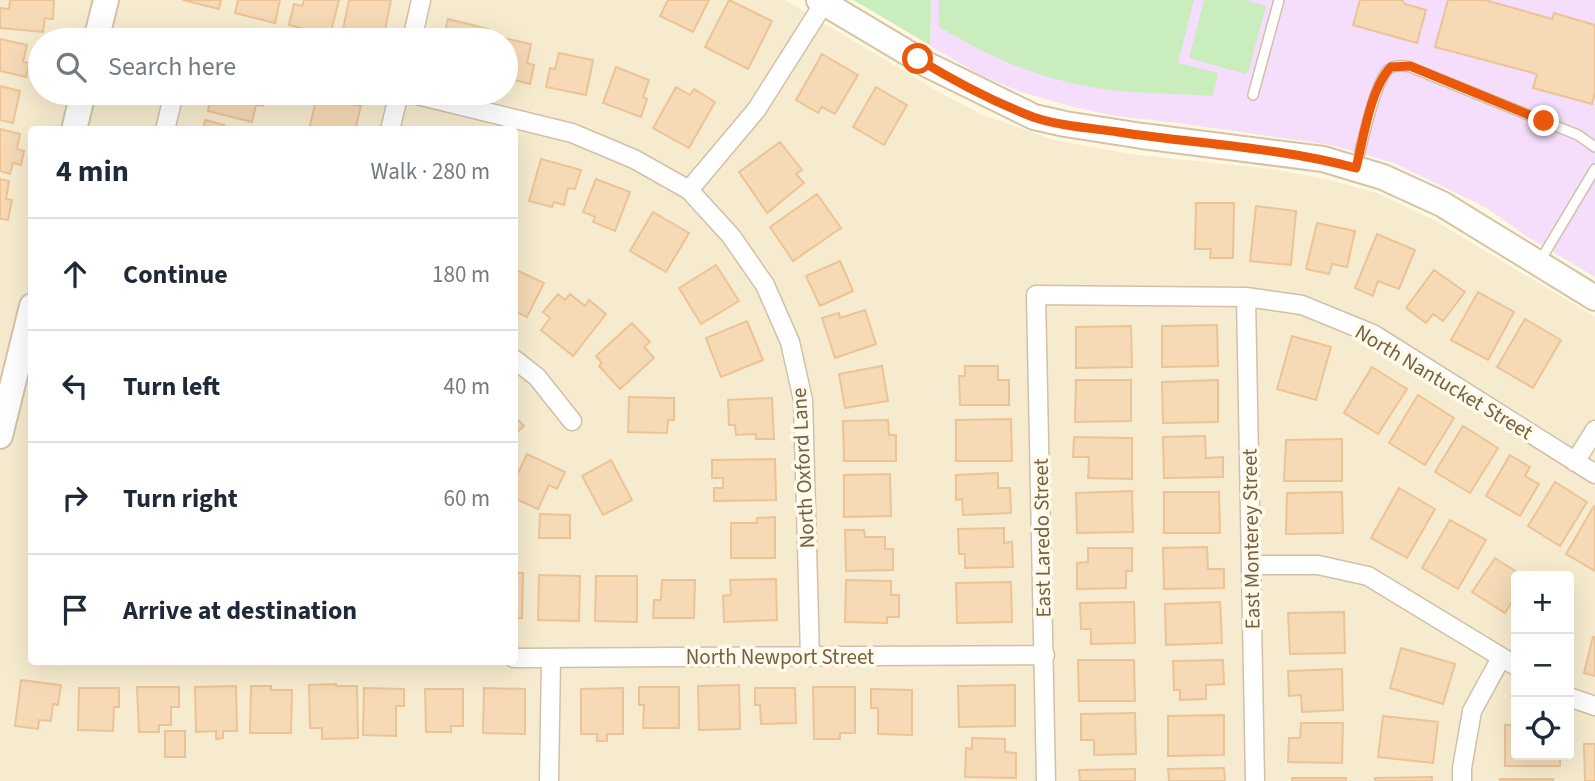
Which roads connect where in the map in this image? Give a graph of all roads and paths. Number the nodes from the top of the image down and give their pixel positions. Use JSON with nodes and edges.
{"nodes":[{"id":1,"x":106,"y":0,"type":"edge"},
{"id":2,"x":421,"y":0,"type":"edge"},
{"id":3,"x":1279,"y":0,"type":"edge"},
{"id":4,"x":821,"y":1,"type":"edge"},
{"id":5,"x":99,"y":28,"type":"edge"},
{"id":6,"x":415,"y":28,"type":"edge"},
{"id":7,"x":1253,"y":95,"type":"dead end"},
{"id":8,"x":80,"y":105,"type":"edge"},
{"id":9,"x":171,"y":105,"type":"edge"},
{"id":10,"x":396,"y":105,"type":"edge"},
{"id":11,"x":458,"y":105,"type":"edge"},
{"id":12,"x":75,"y":126,"type":"edge"},
{"id":13,"x":166,"y":126,"type":"edge"},
{"id":14,"x":391,"y":126,"type":"edge"},
{"id":15,"x":1595,"y":148,"type":"edge"},
{"id":16,"x":1356,"y":168,"type":"junction"},
{"id":17,"x":1595,"y":169,"type":"edge"},
{"id":18,"x":689,"y":190,"type":"junction"},
{"id":19,"x":1539,"y":262,"type":"junction"},
{"id":20,"x":1036,"y":295,"type":"joint"},
{"id":21,"x":1246,"y":298,"type":"junction"},
{"id":22,"x":1595,"y":298,"type":"edge"},
{"id":23,"x":28,"y":322,"type":"edge"},
{"id":24,"x":518,"y":362,"type":"edge"},
{"id":25,"x":572,"y":421,"type":"dead end"},
{"id":26,"x":1595,"y":430,"type":"edge"},
{"id":27,"x":0,"y":436,"type":"edge"},
{"id":28,"x":1575,"y":462,"type":"junction"},
{"id":29,"x":1595,"y":474,"type":"edge"},
{"id":30,"x":1252,"y":565,"type":"junction"},
{"id":31,"x":1045,"y":655,"type":"junction"},
{"id":32,"x":810,"y":657,"type":"junction"},
{"id":33,"x":518,"y":658,"type":"edge"},
{"id":34,"x":551,"y":659,"type":"junction"},
{"id":35,"x":1509,"y":662,"type":"edge"},
{"id":36,"x":1574,"y":699,"type":"edge"},
{"id":37,"x":1595,"y":706,"type":"edge"},
{"id":38,"x":549,"y":781,"type":"edge"},
{"id":39,"x":1046,"y":781,"type":"edge"},
{"id":40,"x":1255,"y":781,"type":"edge"},
{"id":41,"x":1462,"y":781,"type":"edge"}],
"edges":[{"from":1,"to":5,"type":"street"},
{"from":2,"to":6,"type":"street"},
{"from":3,"to":7,"type":"lane"},
{"from":4,"to":16,"type":"street"},
{"from":4,"to":18,"type":"street"},
{"from":8,"to":12,"type":"street"},
{"from":9,"to":13,"type":"street"},
{"from":10,"to":14,"type":"street"},
{"from":11,"to":18,"type":"street","name":"North Oxford Lane"},
{"from":15,"to":16,"type":"lane"},
{"from":16,"to":19,"type":"street"},
{"from":17,"to":19,"type":"lane"},
{"from":18,"to":32,"type":"street","name":"North Oxford Lane"},
{"from":19,"to":22,"type":"street"},
{"from":20,"to":21,"type":"street","name":"North Nantucket Street"},
{"from":20,"to":31,"type":"street","name":"East Laredo Street"},
{"from":21,"to":28,"type":"street","name":"North Nantucket Street"},
{"from":21,"to":30,"type":"street","name":"East Monterey Street"},
{"from":23,"to":27,"type":"street"},
{"from":24,"to":25,"type":"street"},
{"from":26,"to":28,"type":"street"},
{"from":28,"to":29,"type":"street","name":"North Nantucket Street"},
{"from":30,"to":35,"type":"street"},
{"from":30,"to":40,"type":"street","name":"East Monterey Street"},
{"from":31,"to":32,"type":"street","name":"North Newport Street"},
{"from":31,"to":39,"type":"street","name":"East Laredo Street"},
{"from":32,"to":34,"type":"street","name":"North Newport Street"},
{"from":33,"to":34,"type":"street","name":"North Newport Street"},
{"from":34,"to":38,"type":"street"},
{"from":35,"to":41,"type":"street"},
{"from":36,"to":37,"type":"street"}]}
